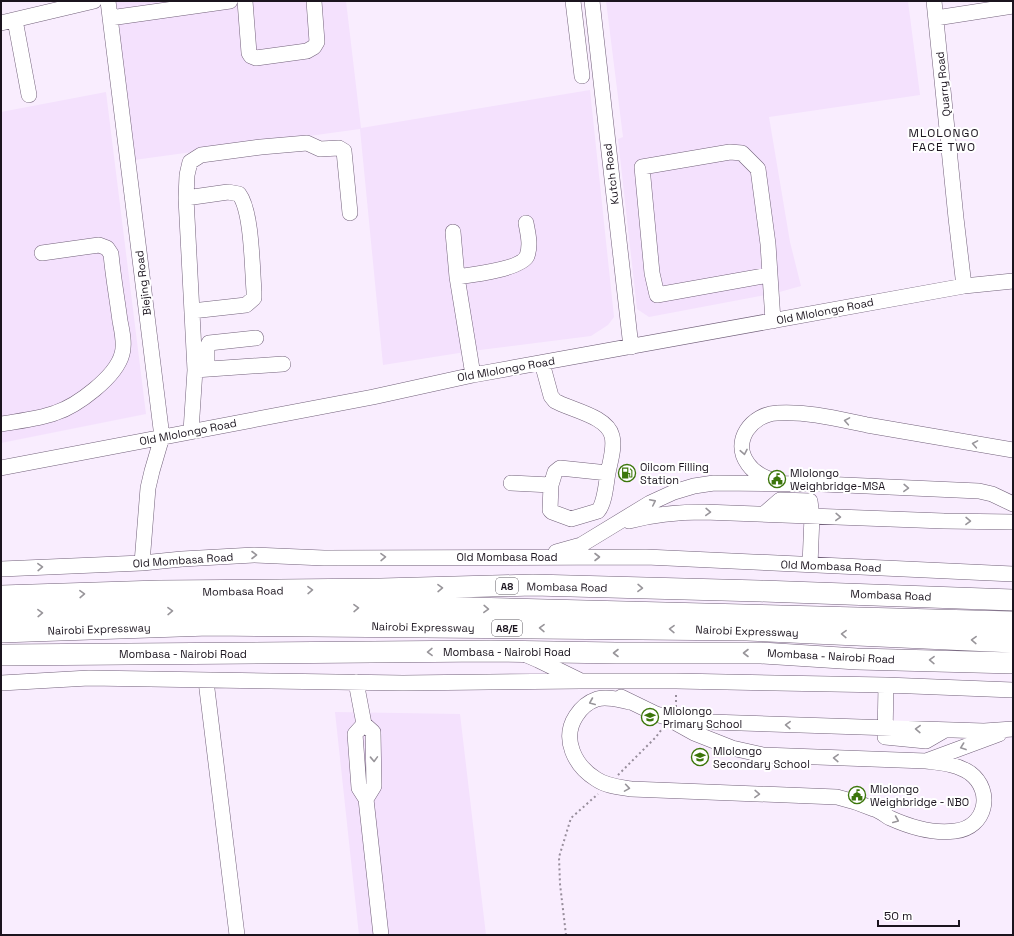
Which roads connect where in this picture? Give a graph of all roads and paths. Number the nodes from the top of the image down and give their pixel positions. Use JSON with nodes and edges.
{"nodes":[{"id":1,"x":94,"y":1,"type":"edge"},
{"id":2,"x":108,"y":1,"type":"edge"},
{"id":3,"x":230,"y":1,"type":"edge"},
{"id":4,"x":245,"y":1,"type":"edge"},
{"id":5,"x":314,"y":1,"type":"edge"},
{"id":6,"x":573,"y":1,"type":"edge"},
{"id":7,"x":592,"y":1,"type":"edge"},
{"id":8,"x":934,"y":1,"type":"edge"},
{"id":9,"x":1013,"y":6,"type":"edge"},
{"id":10,"x":110,"y":18,"type":"junction"},
{"id":11,"x":936,"y":18,"type":"junction"},
{"id":12,"x":8,"y":21,"type":"edge"},
{"id":13,"x":582,"y":76,"type":"dead end"},
{"id":14,"x":29,"y":95,"type":"dead end"},
{"id":15,"x":186,"y":198,"type":"junction"},
{"id":16,"x":350,"y":212,"type":"dead end"},
{"id":17,"x":526,"y":223,"type":"dead end"},
{"id":18,"x":453,"y":232,"type":"dead end"},
{"id":19,"x":42,"y":253,"type":"dead end"},
{"id":20,"x":769,"y":275,"type":"junction"},
{"id":21,"x":457,"y":277,"type":"junction"},
{"id":22,"x":1013,"y":281,"type":"edge"},
{"id":23,"x":964,"y":286,"type":"junction"},
{"id":24,"x":192,"y":311,"type":"junction"},
{"id":25,"x":773,"y":321,"type":"junction"},
{"id":26,"x":256,"y":338,"type":"dead end"},
{"id":27,"x":631,"y":347,"type":"junction"},
{"id":28,"x":542,"y":363,"type":"junction"},
{"id":29,"x":283,"y":364,"type":"dead end"},
{"id":30,"x":201,"y":369,"type":"junction"},
{"id":31,"x":473,"y":375,"type":"junction"},
{"id":32,"x":1,"y":424,"type":"edge"},
{"id":33,"x":191,"y":431,"type":"junction"},
{"id":34,"x":162,"y":437,"type":"junction"},
{"id":35,"x":1013,"y":450,"type":"edge"},
{"id":36,"x":1,"y":468,"type":"edge"},
{"id":37,"x":608,"y":472,"type":"junction"},
{"id":38,"x":511,"y":483,"type":"dead end"},
{"id":39,"x":783,"y":484,"type":"junction"},
{"id":40,"x":551,"y":485,"type":"junction"},
{"id":41,"x":1013,"y":504,"type":"edge"},
{"id":42,"x":812,"y":516,"type":"junction"},
{"id":43,"x":1013,"y":522,"type":"edge"},
{"id":44,"x":615,"y":524,"type":"junction"},
{"id":45,"x":544,"y":556,"type":"junction"},
{"id":46,"x":142,"y":564,"type":"junction"},
{"id":47,"x":810,"y":566,"type":"junction"},
{"id":48,"x":1,"y":568,"type":"edge"},
{"id":49,"x":1013,"y":574,"type":"edge"},
{"id":50,"x":1,"y":596,"type":"edge"},
{"id":51,"x":1013,"y":600,"type":"edge"},
{"id":52,"x":1,"y":615,"type":"edge"},
{"id":53,"x":1013,"y":622,"type":"edge"},
{"id":54,"x":1,"y":632,"type":"edge"},
{"id":55,"x":1013,"y":642,"type":"edge"},
{"id":56,"x":491,"y":651,"type":"junction"},
{"id":57,"x":1,"y":655,"type":"edge"},
{"id":58,"x":1013,"y":663,"type":"edge"},
{"id":59,"x":206,"y":681,"type":"junction"},
{"id":60,"x":580,"y":681,"type":"junction"},
{"id":61,"x":676,"y":681,"type":"junction"},
{"id":62,"x":356,"y":682,"type":"junction"},
{"id":63,"x":1,"y":683,"type":"edge"},
{"id":64,"x":886,"y":685,"type":"junction"},
{"id":65,"x":1013,"y":690,"type":"edge"},
{"id":66,"x":630,"y":702,"type":"junction"},
{"id":67,"x":664,"y":717,"type":"junction"},
{"id":68,"x":885,"y":728,"type":"junction"},
{"id":69,"x":1013,"y":729,"type":"edge"},
{"id":70,"x":926,"y":761,"type":"junction"},
{"id":71,"x":608,"y":785,"type":"junction"},
{"id":72,"x":237,"y":935,"type":"edge"},
{"id":73,"x":381,"y":935,"type":"edge"},
{"id":74,"x":566,"y":935,"type":"edge"}],
"edges":[{"from":1,"to":12,"type":"street"},
{"from":2,"to":10,"type":"street","name":"Biejing Road"},
{"from":3,"to":10,"type":"street"},
{"from":4,"to":5,"type":"street"},
{"from":6,"to":13,"type":"street"},
{"from":7,"to":27,"type":"street","name":"Kutch Road"},
{"from":8,"to":11,"type":"street","name":"Quarry Road"},
{"from":9,"to":11,"type":"street"},
{"from":10,"to":34,"type":"street","name":"Biejing Road"},
{"from":11,"to":23,"type":"street","name":"Quarry Road"},
{"from":12,"to":14,"type":"street"},
{"from":15,"to":16,"type":"street"},
{"from":15,"to":24,"type":"street"},
{"from":15,"to":24,"type":"street"},
{"from":17,"to":21,"type":"street"},
{"from":18,"to":21,"type":"street"},
{"from":19,"to":32,"type":"street"},
{"from":20,"to":20,"type":"street"},
{"from":20,"to":25,"type":"street"},
{"from":21,"to":31,"type":"street"},
{"from":22,"to":23,"type":"street","name":"Old Mlolongo Road"},
{"from":23,"to":25,"type":"street","name":"Old Mlolongo Road"},
{"from":24,"to":30,"type":"street"},
{"from":25,"to":27,"type":"street","name":"Old Mlolongo Road"},
{"from":26,"to":30,"type":"street"},
{"from":27,"to":28,"type":"street","name":"Old Mlolongo Road"},
{"from":28,"to":31,"type":"street","name":"Old Mlolongo Road"},
{"from":28,"to":37,"type":"street"},
{"from":29,"to":30,"type":"street"},
{"from":30,"to":33,"type":"street"},
{"from":31,"to":33,"type":"street","name":"Old Mlolongo Road"},
{"from":33,"to":34,"type":"street","name":"Old Mlolongo Road"},
{"from":34,"to":36,"type":"street","name":"Old Mlolongo Road"},
{"from":34,"to":46,"type":"street","name":"Biejing Road"},
{"from":35,"to":39,"type":"street","one_way":true},
{"from":37,"to":40,"type":"street"},
{"from":37,"to":40,"type":"street"},
{"from":38,"to":40,"type":"street"},
{"from":39,"to":41,"type":"street","one_way":true},
{"from":44,"to":39,"type":"street","one_way":true},
{"from":42,"to":43,"type":"street","one_way":true},
{"from":44,"to":42,"type":"street","one_way":true},
{"from":42,"to":47,"type":"street"},
{"from":44,"to":45,"type":"street"},
{"from":46,"to":45,"type":"street","name":"Old Mombasa Road","one_way":true},
{"from":45,"to":47,"type":"street","name":"Old Mombasa Road","one_way":true},
{"from":48,"to":46,"type":"street","name":"Old Mombasa Road","one_way":true},
{"from":47,"to":49,"type":"street","name":"Old Mombasa Road"},
{"from":50,"to":51,"type":"highway","name":"Mombasa Road","number":"A8","one_way":true},
{"from":52,"to":53,"type":"highway","name":"Nairobi Expressway","number":"A8/E","one_way":true},
{"from":55,"to":54,"type":"highway","name":"Nairobi Expressway","number":"A8/E","one_way":true},
{"from":56,"to":57,"type":"highway","name":"Mombasa - Nairobi Road","one_way":true},
{"from":58,"to":56,"type":"highway","name":"Mombasa - Nairobi Road","one_way":true},
{"from":56,"to":60,"type":"street"},
{"from":59,"to":62,"type":"street"},
{"from":59,"to":63,"type":"street"},
{"from":59,"to":72,"type":"street"},
{"from":60,"to":61,"type":"street"},
{"from":60,"to":62,"type":"street"},
{"from":60,"to":66,"type":"street"},
{"from":61,"to":64,"type":"street"},
{"from":61,"to":67,"type":"path"},
{"from":62,"to":73,"type":"street"},
{"from":64,"to":65,"type":"street"},
{"from":64,"to":68,"type":"street"},
{"from":66,"to":67,"type":"street"},
{"from":66,"to":71,"type":"street","one_way":true},
{"from":68,"to":67,"type":"street","one_way":true},
{"from":70,"to":67,"type":"street","one_way":true},
{"from":67,"to":71,"type":"path"},
{"from":68,"to":69,"type":"street"},
{"from":69,"to":70,"type":"street","one_way":true},
{"from":71,"to":70,"type":"street","one_way":true},
{"from":71,"to":74,"type":"path"}]}
